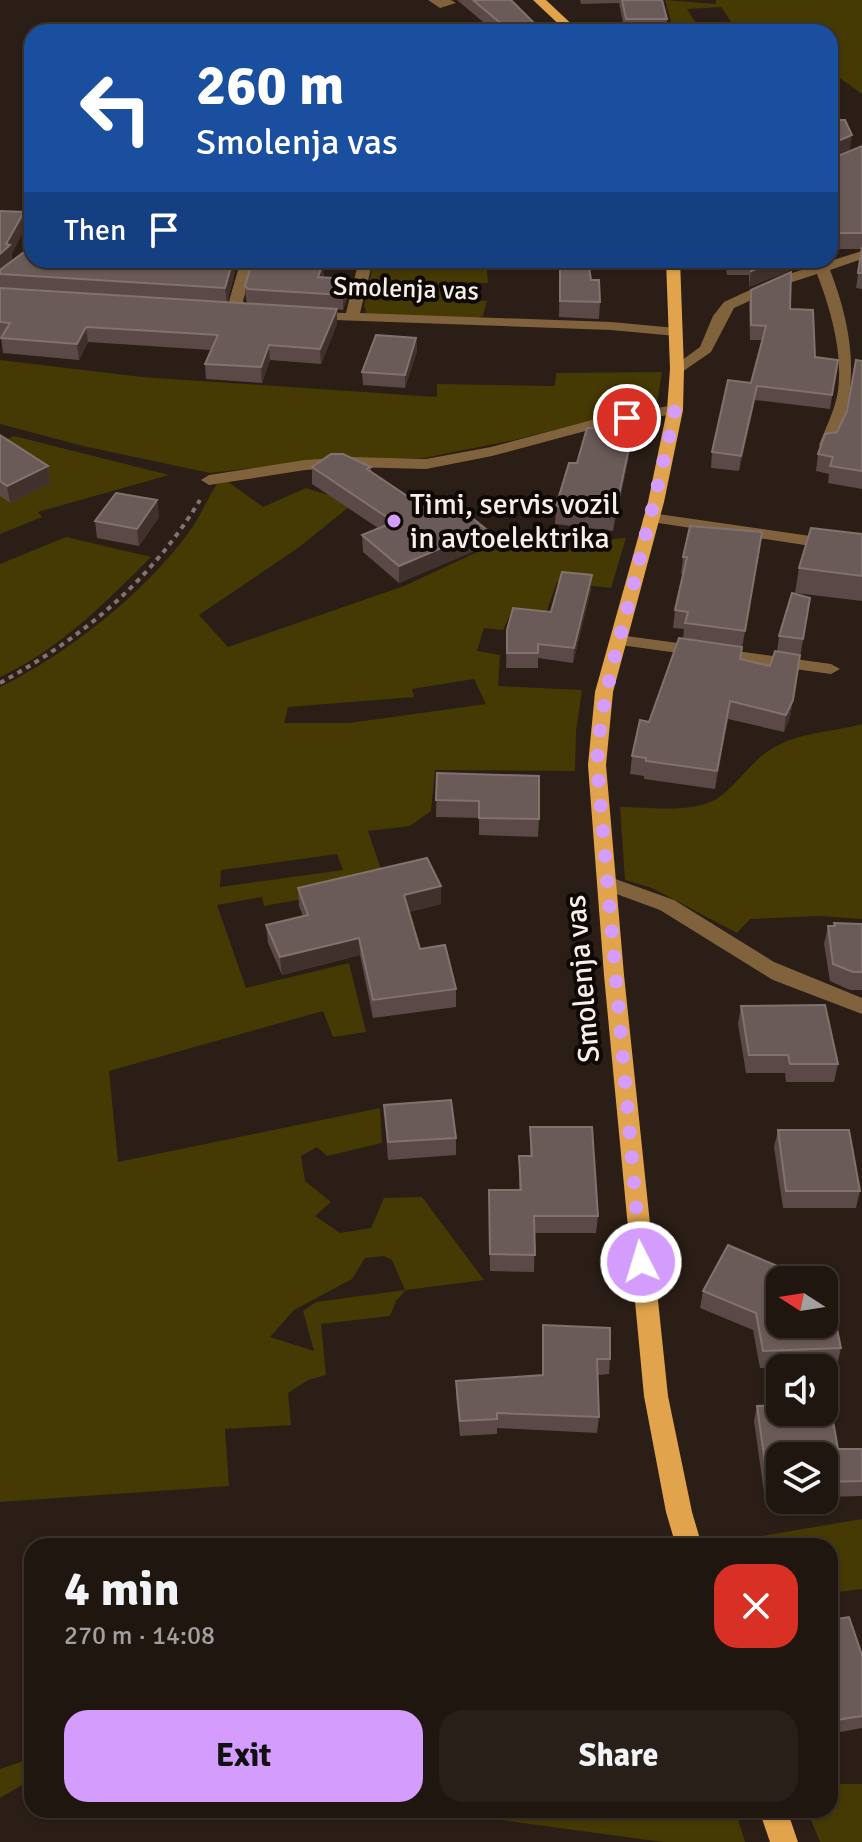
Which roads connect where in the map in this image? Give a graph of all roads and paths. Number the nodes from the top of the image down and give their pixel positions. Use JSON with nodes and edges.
{"nodes":[{"id":1,"x":434,"y":0,"type":"edge"},
{"id":2,"x":539,"y":0,"type":"edge"},
{"id":3,"x":450,"y":3,"type":"dead end"},
{"id":4,"x":565,"y":24,"type":"edge"},
{"id":5,"x":862,"y":255,"type":"edge"},
{"id":6,"x":838,"y":263,"type":"edge"},
{"id":7,"x":246,"y":268,"type":"edge"},
{"id":8,"x":364,"y":268,"type":"edge"},
{"id":9,"x":673,"y":268,"type":"edge"},
{"id":10,"x":822,"y":268,"type":"joint"},
{"id":11,"x":227,"y":310,"type":"edge"},
{"id":12,"x":290,"y":314,"type":"edge"},
{"id":13,"x":352,"y":318,"type":"junction"},
{"id":14,"x":676,"y":332,"type":"junction"},
{"id":15,"x":677,"y":369,"type":"junction"},
{"id":16,"x":675,"y":410,"type":"junction"},
{"id":17,"x":827,"y":445,"type":"edge"},
{"id":18,"x":209,"y":480,"type":"joint"},
{"id":19,"x":651,"y":518,"type":"junction"},
{"id":20,"x":835,"y":545,"type":"edge"},
{"id":21,"x":619,"y":640,"type":"junction"},
{"id":22,"x":831,"y":669,"type":"dead end"},
{"id":23,"x":0,"y":683,"type":"edge"},
{"id":24,"x":607,"y":883,"type":"junction"},
{"id":25,"x":862,"y":1006,"type":"edge"},
{"id":26,"x":687,"y":1538,"type":"edge"},
{"id":27,"x":776,"y":1818,"type":"edge"},
{"id":28,"x":784,"y":1842,"type":"edge"}],
"edges":[{"from":1,"to":3,"type":"street"},
{"from":2,"to":4,"type":"main road"},
{"from":5,"to":6,"type":"street"},
{"from":7,"to":11,"type":"street"},
{"from":8,"to":13,"type":"street"},
{"from":9,"to":14,"type":"main road"},
{"from":10,"to":15,"type":"street"},
{"from":10,"to":17,"type":"street"},
{"from":12,"to":13,"type":"street","name":"Smolenja vas"},
{"from":13,"to":14,"type":"street","name":"Smolenja vas"},
{"from":14,"to":15,"type":"main road","name":"Smolenja vas"},
{"from":15,"to":16,"type":"main road","name":"Smolenja vas"},
{"from":16,"to":18,"type":"street"},
{"from":16,"to":19,"type":"main road","name":"Smolenja vas"},
{"from":18,"to":23,"type":"path"},
{"from":19,"to":20,"type":"street"},
{"from":19,"to":21,"type":"main road","name":"Smolenja vas"},
{"from":21,"to":22,"type":"street"},
{"from":21,"to":24,"type":"main road","name":"Smolenja vas"},
{"from":24,"to":25,"type":"street"},
{"from":24,"to":26,"type":"main road","name":"Smolenja vas"},
{"from":27,"to":28,"type":"main road"}]}
